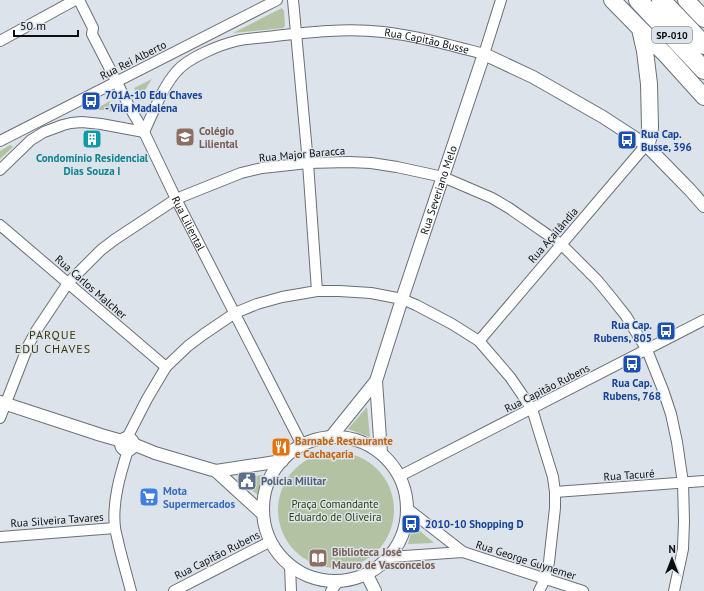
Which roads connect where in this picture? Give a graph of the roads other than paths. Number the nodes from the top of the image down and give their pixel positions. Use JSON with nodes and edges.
{"nodes":[{"id":1,"x":75,"y":0,"type":"edge"},
{"id":2,"x":79,"y":0,"type":"edge"},
{"id":3,"x":277,"y":0,"type":"edge"},
{"id":4,"x":293,"y":0,"type":"edge"},
{"id":5,"x":501,"y":0,"type":"edge"},
{"id":6,"x":612,"y":0,"type":"edge"},
{"id":7,"x":638,"y":0,"type":"edge"},
{"id":8,"x":660,"y":0,"type":"edge"},
{"id":9,"x":686,"y":0,"type":"edge"},
{"id":10,"x":704,"y":18,"type":"edge"},
{"id":11,"x":639,"y":28,"type":"junction"},
{"id":12,"x":296,"y":34,"type":"junction"},
{"id":13,"x":0,"y":41,"type":"edge"},
{"id":14,"x":704,"y":45,"type":"edge"},
{"id":15,"x":484,"y":54,"type":"junction"},
{"id":16,"x":704,"y":70,"type":"edge"},
{"id":17,"x":117,"y":82,"type":"junction"},
{"id":18,"x":704,"y":96,"type":"edge"},
{"id":19,"x":144,"y":132,"type":"junction"},
{"id":20,"x":0,"y":141,"type":"edge"},
{"id":21,"x":646,"y":145,"type":"junction"},
{"id":22,"x":308,"y":163,"type":"junction"},
{"id":23,"x":0,"y":170,"type":"edge"},
{"id":24,"x":443,"y":177,"type":"junction"},
{"id":25,"x":176,"y":199,"type":"junction"},
{"id":26,"x":704,"y":206,"type":"edge"},
{"id":27,"x":0,"y":225,"type":"edge"},
{"id":28,"x":561,"y":244,"type":"junction"},
{"id":29,"x":68,"y":283,"type":"junction"},
{"id":30,"x":317,"y":291,"type":"junction"},
{"id":31,"x":402,"y":299,"type":"junction"},
{"id":32,"x":235,"y":313,"type":"junction"},
{"id":33,"x":704,"y":320,"type":"edge"},
{"id":34,"x":479,"y":341,"type":"junction"},
{"id":35,"x":647,"y":350,"type":"junction"},
{"id":36,"x":166,"y":367,"type":"junction"},
{"id":37,"x":376,"y":381,"type":"junction"},
{"id":38,"x":2,"y":402,"type":"edge"},
{"id":39,"x":532,"y":409,"type":"junction"},
{"id":40,"x":0,"y":418,"type":"edge"},
{"id":41,"x":331,"y":437,"type":"junction"},
{"id":42,"x":127,"y":444,"type":"junction"},
{"id":43,"x":302,"y":445,"type":"junction"},
{"id":44,"x":381,"y":453,"type":"junction"},
{"id":45,"x":282,"y":461,"type":"junction"},
{"id":46,"x":216,"y":471,"type":"junction"},
{"id":47,"x":400,"y":476,"type":"junction"},
{"id":48,"x":704,"y":481,"type":"edge"},
{"id":49,"x":683,"y":483,"type":"junction"},
{"id":50,"x":555,"y":492,"type":"junction"},
{"id":51,"x":408,"y":509,"type":"junction"},
{"id":52,"x":263,"y":514,"type":"junction"},
{"id":53,"x":115,"y":528,"type":"junction"},
{"id":54,"x":0,"y":537,"type":"edge"},
{"id":55,"x":271,"y":541,"type":"junction"},
{"id":56,"x":463,"y":552,"type":"junction"},
{"id":57,"x":390,"y":557,"type":"junction"},
{"id":58,"x":290,"y":566,"type":"junction"},
{"id":59,"x":367,"y":575,"type":"junction"},
{"id":60,"x":545,"y":579,"type":"junction"},
{"id":61,"x":335,"y":586,"type":"edge"},
{"id":62,"x":131,"y":591,"type":"edge"},
{"id":63,"x":174,"y":591,"type":"edge"},
{"id":64,"x":291,"y":591,"type":"edge"},
{"id":65,"x":375,"y":591,"type":"edge"},
{"id":66,"x":539,"y":591,"type":"edge"},
{"id":67,"x":583,"y":591,"type":"edge"},
{"id":68,"x":674,"y":591,"type":"edge"}],
"edges":[{"from":1,"to":13,"type":"street"},
{"from":2,"to":17,"type":"street","name":"Rua Liliental"},
{"from":3,"to":17,"type":"street","name":"Rua Rei Alberto"},
{"from":4,"to":12,"type":"street"},
{"from":5,"to":15,"type":"street","name":"Rua Severiano Melo"},
{"from":6,"to":11,"type":"highway","number":"SP-010"},
{"from":7,"to":16,"type":"highway","number":"SP-010"},
{"from":8,"to":14,"type":"highway","number":"SP-010"},
{"from":9,"to":10,"type":"highway","number":"SP-010"},
{"from":11,"to":18,"type":"highway","number":"SP-010"},
{"from":11,"to":21,"type":"highway"},
{"from":12,"to":15,"type":"street","name":"Rua Capitão Busse"},
{"from":12,"to":19,"type":"street","name":"Rua Capitão Busse"},
{"from":12,"to":22,"type":"street"},
{"from":15,"to":21,"type":"street","name":"Rua Capitão Busse"},
{"from":15,"to":24,"type":"street","name":"Rua Severiano Melo"},
{"from":17,"to":19,"type":"street","name":"Rua Liliental"},
{"from":17,"to":20,"type":"street","name":"Rua Rei Alberto"},
{"from":19,"to":23,"type":"street"},
{"from":19,"to":25,"type":"street","name":"Rua Liliental"},
{"from":21,"to":26,"type":"street","name":"Rua Capitão Busse"},
{"from":21,"to":28,"type":"street","name":"Rua Açailândia"},
{"from":22,"to":24,"type":"street","name":"Rua Major Baracca"},
{"from":22,"to":25,"type":"street","name":"Rua Major Baracca"},
{"from":22,"to":30,"type":"street"},
{"from":24,"to":28,"type":"street","name":"Rua Major Baracca"},
{"from":24,"to":31,"type":"street","name":"Rua Severiano Melo"},
{"from":25,"to":29,"type":"street","name":"Rua Major Baracca"},
{"from":25,"to":32,"type":"street","name":"Rua Liliental"},
{"from":27,"to":29,"type":"street","name":"Rua Carlos Malcher"},
{"from":28,"to":34,"type":"street","name":"Rua Açailândia"},
{"from":28,"to":35,"type":"street","name":"Rua Major Baracca"},
{"from":29,"to":36,"type":"street","name":"Rua Carlos Malcher"},
{"from":29,"to":38,"type":"street","name":"Rua Major Baracca"},
{"from":30,"to":31,"type":"street"},
{"from":30,"to":32,"type":"street"},
{"from":31,"to":34,"type":"street"},
{"from":31,"to":37,"type":"street","name":"Rua Severiano Melo"},
{"from":32,"to":36,"type":"street"},
{"from":32,"to":43,"type":"street","name":"Rua Liliental"},
{"from":33,"to":35,"type":"street","name":"Rua Capitão Rubens"},
{"from":34,"to":39,"type":"street"},
{"from":35,"to":39,"type":"street","name":"Rua Capitão Rubens"},
{"from":35,"to":49,"type":"street","name":"Rua Major Baracca"},
{"from":36,"to":42,"type":"street"},
{"from":37,"to":41,"type":"street"},
{"from":37,"to":44,"type":"street"},
{"from":38,"to":40,"type":"street","name":"Rua Major Baracca"},
{"from":38,"to":42,"type":"street"},
{"from":39,"to":47,"type":"street","name":"Rua Capitão Rubens"},
{"from":39,"to":50,"type":"street"},
{"from":41,"to":43,"type":"street"},
{"from":41,"to":44,"type":"street"},
{"from":42,"to":46,"type":"street"},
{"from":42,"to":53,"type":"street"},
{"from":43,"to":45,"type":"street"},
{"from":44,"to":47,"type":"street"},
{"from":45,"to":46,"type":"street"},
{"from":45,"to":52,"type":"street"},
{"from":46,"to":52,"type":"street"},
{"from":47,"to":51,"type":"street"},
{"from":48,"to":49,"type":"street","name":"Rua Tacuré"},
{"from":49,"to":50,"type":"street","name":"Rua Tacuré"},
{"from":49,"to":68,"type":"street","name":"Rua Major Baracca"},
{"from":50,"to":60,"type":"street"},
{"from":51,"to":56,"type":"street"},
{"from":51,"to":57,"type":"street"},
{"from":52,"to":55,"type":"street"},
{"from":53,"to":54,"type":"street","name":"Rua Silveira Tavares"},
{"from":53,"to":62,"type":"street"},
{"from":55,"to":58,"type":"street"},
{"from":55,"to":63,"type":"street","name":"Rua Capitão Rubens"},
{"from":56,"to":57,"type":"street"},
{"from":56,"to":60,"type":"street","name":"Rua George Guynemer"},
{"from":57,"to":59,"type":"street"},
{"from":58,"to":61,"type":"street"},
{"from":58,"to":64,"type":"street"},
{"from":59,"to":61,"type":"street"},
{"from":59,"to":65,"type":"street"},
{"from":60,"to":66,"type":"street"},
{"from":60,"to":67,"type":"street","name":"Rua George Guynemer"}]}
